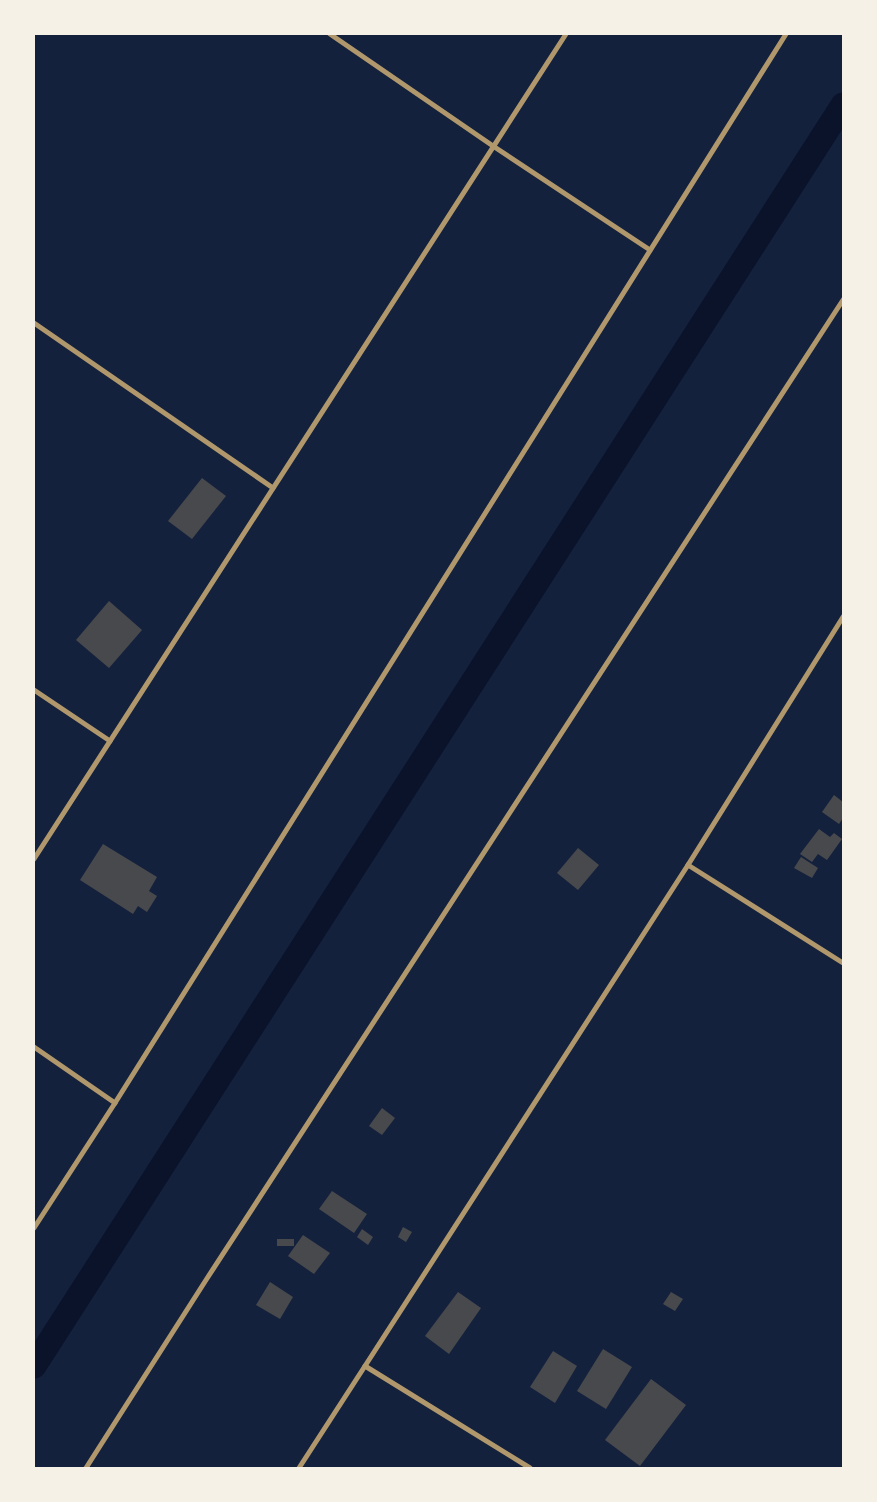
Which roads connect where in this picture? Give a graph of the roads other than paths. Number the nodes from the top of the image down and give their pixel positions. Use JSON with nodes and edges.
{"nodes":[{"id":1,"x":330,"y":34,"type":"edge"},
{"id":2,"x":566,"y":34,"type":"edge"},
{"id":3,"x":786,"y":34,"type":"edge"},
{"id":4,"x":493,"y":146,"type":"junction"},
{"id":5,"x":650,"y":250,"type":"junction"},
{"id":6,"x":843,"y":300,"type":"edge"},
{"id":7,"x":34,"y":323,"type":"edge"},
{"id":8,"x":273,"y":488,"type":"junction"},
{"id":9,"x":843,"y":617,"type":"edge"},
{"id":10,"x":34,"y":690,"type":"edge"},
{"id":11,"x":110,"y":742,"type":"junction"},
{"id":12,"x":34,"y":859,"type":"edge"},
{"id":13,"x":688,"y":865,"type":"junction"},
{"id":14,"x":843,"y":964,"type":"edge"},
{"id":15,"x":34,"y":1047,"type":"edge"},
{"id":16,"x":115,"y":1103,"type":"junction"},
{"id":17,"x":34,"y":1228,"type":"edge"},
{"id":18,"x":365,"y":1366,"type":"junction"},
{"id":19,"x":86,"y":1468,"type":"edge"},
{"id":20,"x":299,"y":1468,"type":"edge"},
{"id":21,"x":530,"y":1468,"type":"edge"}],
"edges":[{"from":1,"to":4,"type":"street"},
{"from":2,"to":4,"type":"street"},
{"from":3,"to":5,"type":"street"},
{"from":4,"to":5,"type":"street"},
{"from":4,"to":8,"type":"street"},
{"from":5,"to":16,"type":"street"},
{"from":6,"to":19,"type":"street"},
{"from":7,"to":8,"type":"street"},
{"from":8,"to":11,"type":"street"},
{"from":9,"to":13,"type":"street"},
{"from":10,"to":11,"type":"street"},
{"from":11,"to":12,"type":"street"},
{"from":13,"to":14,"type":"street"},
{"from":13,"to":18,"type":"street"},
{"from":15,"to":16,"type":"street"},
{"from":16,"to":17,"type":"street"},
{"from":18,"to":20,"type":"street"},
{"from":18,"to":21,"type":"street"}]}
